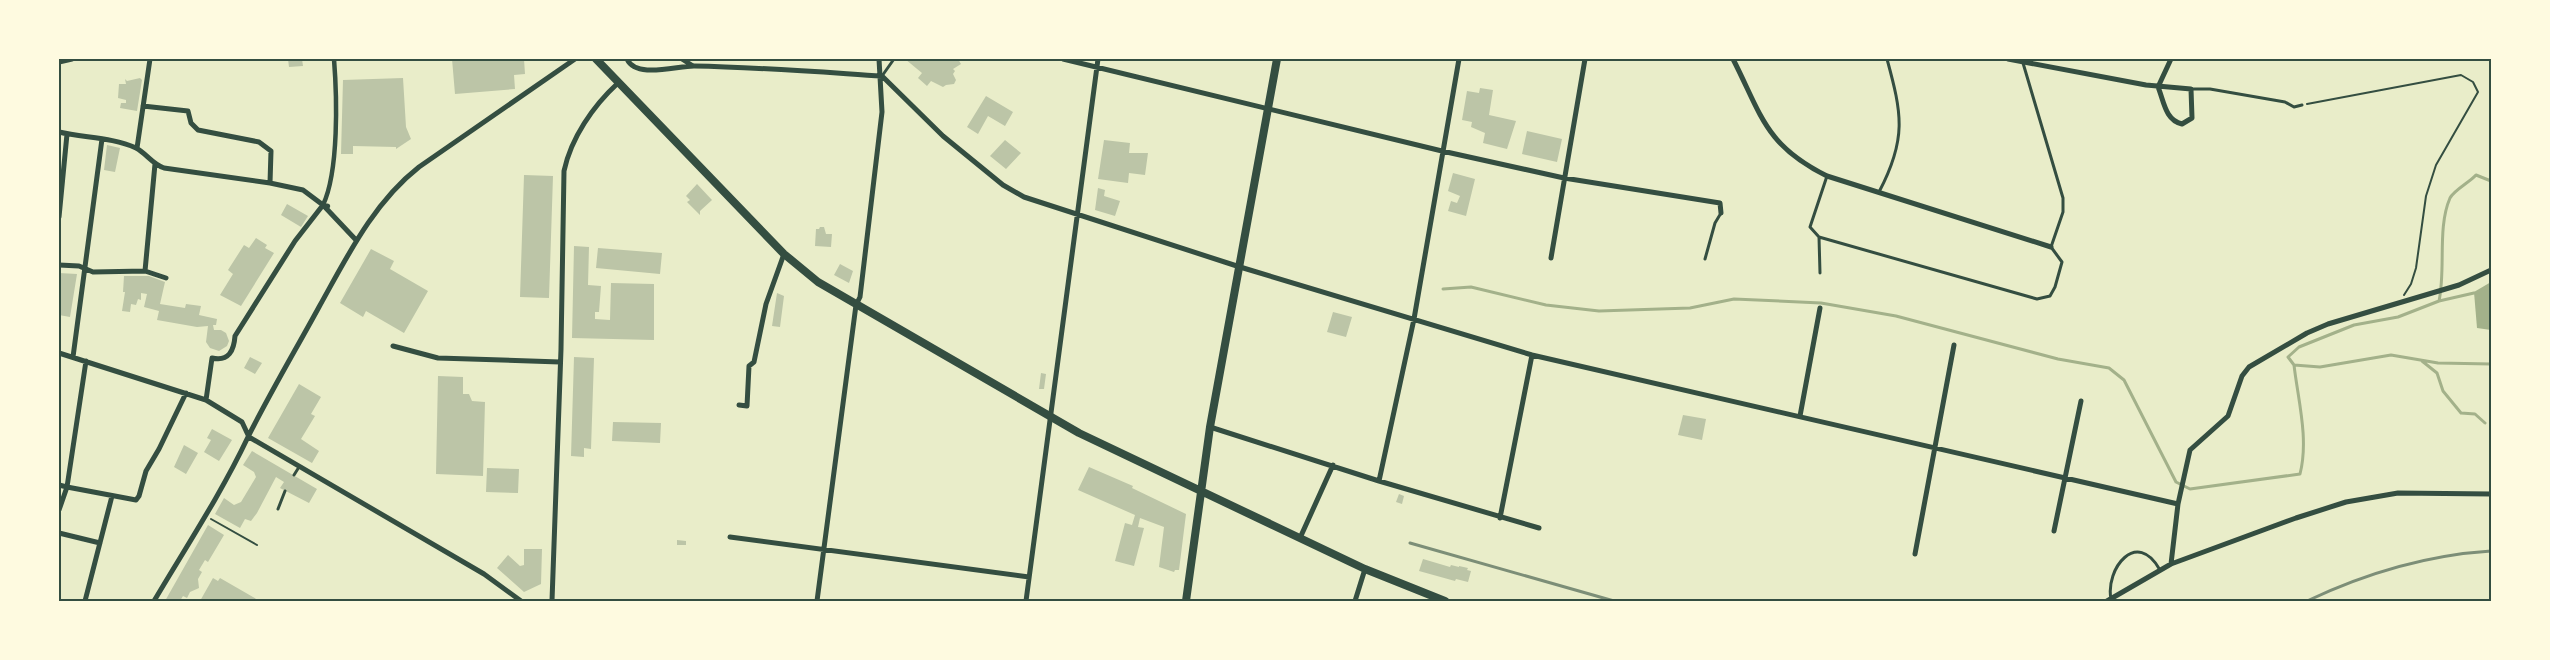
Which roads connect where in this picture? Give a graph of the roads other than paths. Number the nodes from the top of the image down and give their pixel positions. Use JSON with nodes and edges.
{"nodes":[{"id":1,"x":72,"y":59,"type":"edge"},
{"id":2,"x":150,"y":59,"type":"edge"},
{"id":3,"x":334,"y":59,"type":"edge"},
{"id":4,"x":575,"y":59,"type":"edge"},
{"id":5,"x":596,"y":59,"type":"edge"},
{"id":6,"x":627,"y":59,"type":"edge"},
{"id":7,"x":682,"y":59,"type":"edge"},
{"id":8,"x":879,"y":59,"type":"edge"},
{"id":9,"x":894,"y":59,"type":"edge"},
{"id":10,"x":1063,"y":59,"type":"edge"},
{"id":11,"x":1098,"y":59,"type":"edge"},
{"id":12,"x":1277,"y":59,"type":"edge"},
{"id":13,"x":1459,"y":59,"type":"edge"},
{"id":14,"x":1586,"y":59,"type":"edge"},
{"id":15,"x":1733,"y":59,"type":"edge"},
{"id":16,"x":1887,"y":59,"type":"edge"},
{"id":17,"x":2008,"y":59,"type":"edge"},
{"id":18,"x":2172,"y":59,"type":"edge"},
{"id":19,"x":59,"y":62,"type":"edge"},
{"id":20,"x":2023,"y":62,"type":"junction"},
{"id":21,"x":693,"y":66,"type":"junction"},
{"id":22,"x":1097,"y":67,"type":"junction"},
{"id":23,"x":882,"y":76,"type":"junction"},
{"id":24,"x":618,"y":83,"type":"junction"},
{"id":25,"x":2158,"y":87,"type":"junction"},
{"id":26,"x":2192,"y":90,"type":"junction"},
{"id":27,"x":2302,"y":105,"type":"road end"},
{"id":28,"x":143,"y":106,"type":"junction"},
{"id":29,"x":1268,"y":107,"type":"junction"},
{"id":30,"x":59,"y":132,"type":"edge"},
{"id":31,"x":67,"y":134,"type":"junction"},
{"id":32,"x":102,"y":139,"type":"junction"},
{"id":33,"x":137,"y":148,"type":"junction"},
{"id":34,"x":1442,"y":151,"type":"junction"},
{"id":35,"x":155,"y":164,"type":"junction"},
{"id":36,"x":1827,"y":176,"type":"junction"},
{"id":37,"x":1564,"y":178,"type":"junction"},
{"id":38,"x":270,"y":182,"type":"junction"},
{"id":39,"x":1879,"y":192,"type":"junction"},
{"id":40,"x":326,"y":205,"type":"junction"},
{"id":41,"x":1721,"y":213,"type":"joint"},
{"id":42,"x":1078,"y":215,"type":"junction"},
{"id":43,"x":59,"y":217,"type":"edge"},
{"id":44,"x":1819,"y":237,"type":"junction"},
{"id":45,"x":356,"y":240,"type":"junction"},
{"id":46,"x":2051,"y":247,"type":"junction"},
{"id":47,"x":784,"y":254,"type":"junction"},
{"id":48,"x":1551,"y":258,"type":"dead end"},
{"id":49,"x":1705,"y":259,"type":"dead end"},
{"id":50,"x":59,"y":265,"type":"edge"},
{"id":51,"x":1240,"y":267,"type":"junction"},
{"id":52,"x":86,"y":269,"type":"junction"},
{"id":53,"x":2491,"y":270,"type":"edge"},
{"id":54,"x":145,"y":271,"type":"junction"},
{"id":55,"x":1820,"y":273,"type":"dead end"},
{"id":56,"x":166,"y":278,"type":"dead end"},
{"id":57,"x":856,"y":304,"type":"junction"},
{"id":58,"x":1820,"y":308,"type":"dead end"},
{"id":59,"x":1414,"y":319,"type":"junction"},
{"id":60,"x":1954,"y":345,"type":"dead end"},
{"id":61,"x":393,"y":346,"type":"dead end"},
{"id":62,"x":59,"y":353,"type":"edge"},
{"id":63,"x":1532,"y":356,"type":"junction"},
{"id":64,"x":73,"y":357,"type":"junction"},
{"id":65,"x":86,"y":361,"type":"junction"},
{"id":66,"x":560,"y":362,"type":"junction"},
{"id":67,"x":186,"y":392,"type":"junction"},
{"id":68,"x":206,"y":400,"type":"junction"},
{"id":69,"x":2080,"y":401,"type":"dead end"},
{"id":70,"x":739,"y":404,"type":"dead end"},
{"id":71,"x":1800,"y":416,"type":"junction"},
{"id":72,"x":1051,"y":417,"type":"junction"},
{"id":73,"x":1210,"y":428,"type":"junction"},
{"id":74,"x":249,"y":437,"type":"junction"},
{"id":75,"x":1934,"y":449,"type":"junction"},
{"id":76,"x":1333,"y":465,"type":"junction"},
{"id":77,"x":300,"y":466,"type":"junction"},
{"id":78,"x":294,"y":475,"type":"dead end"},
{"id":79,"x":2064,"y":479,"type":"junction"},
{"id":80,"x":1379,"y":482,"type":"junction"},
{"id":81,"x":59,"y":485,"type":"edge"},
{"id":82,"x":67,"y":487,"type":"junction"},
{"id":83,"x":1200,"y":490,"type":"junction"},
{"id":84,"x":285,"y":491,"type":"dead end"},
{"id":85,"x":2491,"y":494,"type":"edge"},
{"id":86,"x":112,"y":496,"type":"junction"},
{"id":87,"x":2178,"y":504,"type":"junction"},
{"id":88,"x":278,"y":509,"type":"dead end"},
{"id":89,"x":59,"y":510,"type":"edge"},
{"id":90,"x":1500,"y":518,"type":"junction"},
{"id":91,"x":1539,"y":528,"type":"dead end"},
{"id":92,"x":2054,"y":531,"type":"dead end"},
{"id":93,"x":59,"y":533,"type":"edge"},
{"id":94,"x":730,"y":537,"type":"dead end"},
{"id":95,"x":1300,"y":538,"type":"junction"},
{"id":96,"x":100,"y":543,"type":"junction"},
{"id":97,"x":824,"y":548,"type":"junction"},
{"id":98,"x":1915,"y":554,"type":"dead end"},
{"id":99,"x":2171,"y":564,"type":"junction"},
{"id":100,"x":1364,"y":569,"type":"junction"},
{"id":101,"x":2160,"y":570,"type":"junction"},
{"id":102,"x":1029,"y":577,"type":"junction"},
{"id":103,"x":2109,"y":600,"type":"edge"},
{"id":104,"x":86,"y":601,"type":"edge"},
{"id":105,"x":154,"y":601,"type":"edge"},
{"id":106,"x":521,"y":601,"type":"edge"},
{"id":107,"x":552,"y":601,"type":"edge"},
{"id":108,"x":817,"y":601,"type":"edge"},
{"id":109,"x":1026,"y":601,"type":"edge"},
{"id":110,"x":1186,"y":601,"type":"edge"},
{"id":111,"x":1355,"y":601,"type":"edge"},
{"id":112,"x":1445,"y":601,"type":"edge"}],
"edges":[{"from":1,"to":19,"type":"street"},
{"from":2,"to":28,"type":"street"},
{"from":3,"to":40,"type":"street"},
{"from":4,"to":45,"type":"street"},
{"from":5,"to":24,"type":"street"},
{"from":6,"to":21,"type":"street"},
{"from":7,"to":21,"type":"street"},
{"from":8,"to":23,"type":"street"},
{"from":9,"to":23,"type":"lane"},
{"from":10,"to":22,"type":"street"},
{"from":11,"to":22,"type":"street"},
{"from":12,"to":29,"type":"street"},
{"from":13,"to":34,"type":"street"},
{"from":14,"to":37,"type":"street"},
{"from":15,"to":36,"type":"street"},
{"from":16,"to":39,"type":"lane"},
{"from":17,"to":20,"type":"street"},
{"from":18,"to":25,"type":"street"},
{"from":20,"to":25,"type":"street"},
{"from":20,"to":46,"type":"lane"},
{"from":21,"to":23,"type":"street"},
{"from":22,"to":29,"type":"street"},
{"from":22,"to":42,"type":"street"},
{"from":23,"to":42,"type":"street"},
{"from":23,"to":57,"type":"street"},
{"from":24,"to":47,"type":"street"},
{"from":24,"to":66,"type":"street"},
{"from":25,"to":26,"type":"street"},
{"from":25,"to":26,"type":"street"},
{"from":26,"to":27,"type":"lane"},
{"from":28,"to":33,"type":"street"},
{"from":28,"to":38,"type":"street"},
{"from":29,"to":34,"type":"street"},
{"from":29,"to":51,"type":"street"},
{"from":30,"to":31,"type":"street"},
{"from":31,"to":32,"type":"street"},
{"from":31,"to":43,"type":"street"},
{"from":32,"to":33,"type":"street"},
{"from":32,"to":52,"type":"street"},
{"from":33,"to":35,"type":"street"},
{"from":34,"to":37,"type":"street"},
{"from":34,"to":59,"type":"street"},
{"from":35,"to":38,"type":"street"},
{"from":35,"to":54,"type":"street"},
{"from":36,"to":39,"type":"street"},
{"from":36,"to":44,"type":"lane"},
{"from":37,"to":41,"type":"street"},
{"from":37,"to":48,"type":"street"},
{"from":38,"to":40,"type":"street"},
{"from":39,"to":46,"type":"street"},
{"from":40,"to":45,"type":"street"},
{"from":40,"to":68,"type":"street"},
{"from":41,"to":49,"type":"lane"},
{"from":42,"to":51,"type":"street"},
{"from":42,"to":72,"type":"street"},
{"from":44,"to":46,"type":"lane"},
{"from":44,"to":55,"type":"lane"},
{"from":45,"to":74,"type":"street"},
{"from":47,"to":57,"type":"street"},
{"from":47,"to":70,"type":"street"},
{"from":50,"to":52,"type":"street"},
{"from":51,"to":59,"type":"street"},
{"from":51,"to":73,"type":"street"},
{"from":52,"to":54,"type":"street"},
{"from":52,"to":64,"type":"street"},
{"from":53,"to":87,"type":"street"},
{"from":54,"to":56,"type":"street"},
{"from":57,"to":72,"type":"street"},
{"from":57,"to":97,"type":"street"},
{"from":58,"to":71,"type":"street"},
{"from":59,"to":63,"type":"street"},
{"from":59,"to":80,"type":"street"},
{"from":60,"to":75,"type":"street"},
{"from":61,"to":66,"type":"street"},
{"from":62,"to":64,"type":"street"},
{"from":63,"to":71,"type":"street"},
{"from":63,"to":90,"type":"street"},
{"from":64,"to":65,"type":"street"},
{"from":65,"to":67,"type":"street"},
{"from":65,"to":82,"type":"street"},
{"from":66,"to":107,"type":"street"},
{"from":67,"to":68,"type":"street"},
{"from":67,"to":86,"type":"street"},
{"from":68,"to":74,"type":"street"},
{"from":69,"to":79,"type":"street"},
{"from":71,"to":75,"type":"street"},
{"from":72,"to":83,"type":"street"},
{"from":72,"to":102,"type":"street"},
{"from":73,"to":76,"type":"street"},
{"from":73,"to":83,"type":"street"},
{"from":74,"to":77,"type":"street"},
{"from":74,"to":105,"type":"street"},
{"from":75,"to":79,"type":"street"},
{"from":75,"to":98,"type":"street"},
{"from":76,"to":80,"type":"street"},
{"from":76,"to":95,"type":"street"},
{"from":77,"to":78,"type":"lane"},
{"from":77,"to":106,"type":"street"},
{"from":79,"to":87,"type":"street"},
{"from":79,"to":92,"type":"street"},
{"from":80,"to":90,"type":"street"},
{"from":81,"to":82,"type":"street"},
{"from":82,"to":86,"type":"street"},
{"from":82,"to":89,"type":"street"},
{"from":83,"to":95,"type":"street"},
{"from":83,"to":110,"type":"street"},
{"from":84,"to":88,"type":"lane"},
{"from":85,"to":99,"type":"street"},
{"from":86,"to":96,"type":"street"},
{"from":87,"to":99,"type":"street"},
{"from":90,"to":91,"type":"street"},
{"from":93,"to":96,"type":"street"},
{"from":94,"to":97,"type":"street"},
{"from":95,"to":100,"type":"street"},
{"from":96,"to":104,"type":"street"},
{"from":97,"to":102,"type":"street"},
{"from":97,"to":108,"type":"street"},
{"from":99,"to":101,"type":"street"},
{"from":100,"to":111,"type":"street"},
{"from":100,"to":112,"type":"street"},
{"from":101,"to":103,"type":"street"},
{"from":101,"to":103,"type":"lane"},
{"from":102,"to":109,"type":"street"}]}
